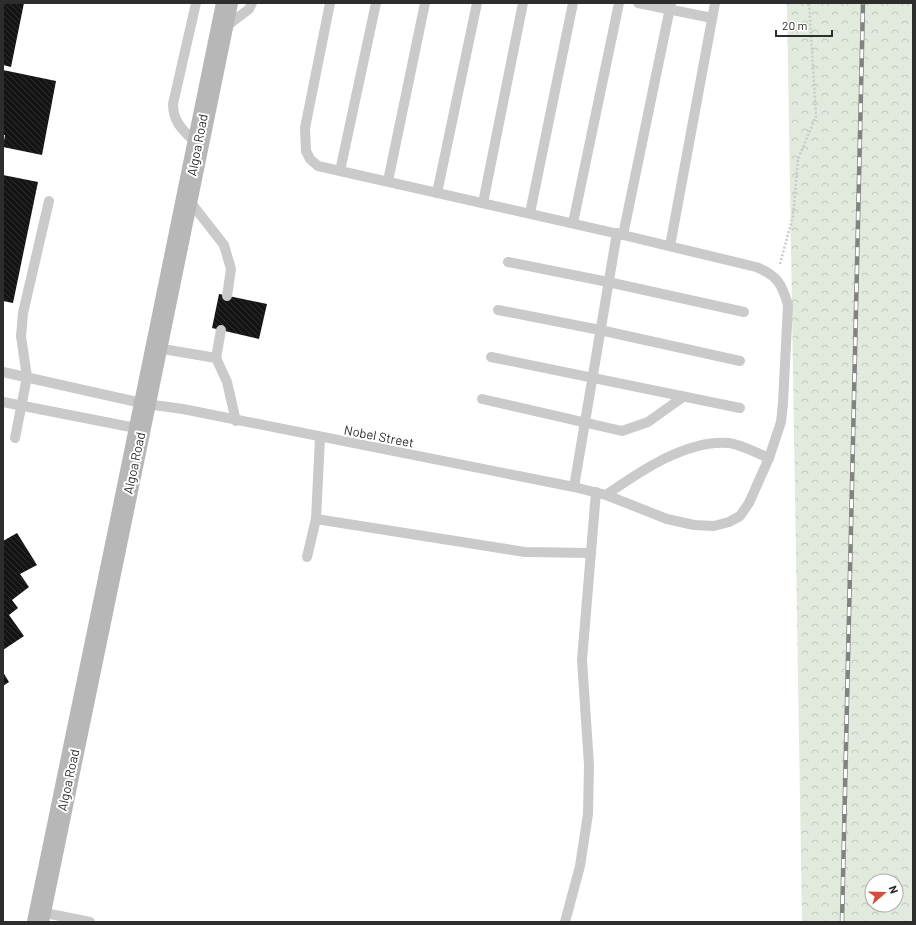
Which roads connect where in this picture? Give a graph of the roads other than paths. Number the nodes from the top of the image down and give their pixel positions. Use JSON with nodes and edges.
{"nodes":[{"id":1,"x":196,"y":3,"type":"edge"},
{"id":2,"x":227,"y":3,"type":"edge"},
{"id":3,"x":252,"y":3,"type":"edge"},
{"id":4,"x":330,"y":3,"type":"edge"},
{"id":5,"x":376,"y":3,"type":"edge"},
{"id":6,"x":425,"y":3,"type":"edge"},
{"id":7,"x":477,"y":3,"type":"edge"},
{"id":8,"x":523,"y":3,"type":"edge"},
{"id":9,"x":573,"y":3,"type":"edge"},
{"id":10,"x":620,"y":3,"type":"edge"},
{"id":11,"x":638,"y":3,"type":"edge"},
{"id":12,"x":715,"y":3,"type":"edge"},
{"id":13,"x":671,"y":7,"type":"edge"},
{"id":14,"x":712,"y":18,"type":"junction"},
{"id":15,"x":221,"y":30,"type":"junction"},
{"id":16,"x":197,"y":144,"type":"junction"},
{"id":17,"x":340,"y":171,"type":"junction"},
{"id":18,"x":388,"y":181,"type":"junction"},
{"id":19,"x":437,"y":193,"type":"junction"},
{"id":20,"x":187,"y":197,"type":"junction"},
{"id":21,"x":49,"y":201,"type":"dead end"},
{"id":22,"x":483,"y":203,"type":"junction"},
{"id":23,"x":530,"y":213,"type":"junction"},
{"id":24,"x":573,"y":223,"type":"junction"},
{"id":25,"x":620,"y":234,"type":"junction"},
{"id":26,"x":670,"y":246,"type":"junction"},
{"id":27,"x":508,"y":262,"type":"dead end"},
{"id":28,"x":608,"y":282,"type":"junction"},
{"id":29,"x":227,"y":296,"type":"dead end"},
{"id":30,"x":498,"y":310,"type":"dead end"},
{"id":31,"x":744,"y":312,"type":"dead end"},
{"id":32,"x":221,"y":330,"type":"dead end"},
{"id":33,"x":600,"y":330,"type":"junction"},
{"id":34,"x":157,"y":348,"type":"junction"},
{"id":35,"x":491,"y":357,"type":"dead end"},
{"id":36,"x":216,"y":358,"type":"junction"},
{"id":37,"x":740,"y":361,"type":"dead end"},
{"id":38,"x":3,"y":372,"type":"edge"},
{"id":39,"x":27,"y":377,"type":"junction"},
{"id":40,"x":593,"y":378,"type":"junction"},
{"id":41,"x":683,"y":397,"type":"junction"},
{"id":42,"x":482,"y":399,"type":"dead end"},
{"id":43,"x":3,"y":402,"type":"edge"},
{"id":44,"x":146,"y":404,"type":"junction"},
{"id":45,"x":22,"y":406,"type":"junction"},
{"id":46,"x":740,"y":408,"type":"dead end"},
{"id":47,"x":236,"y":421,"type":"junction"},
{"id":48,"x":585,"y":423,"type":"junction"},
{"id":49,"x":141,"y":429,"type":"junction"},
{"id":50,"x":15,"y":438,"type":"dead end"},
{"id":51,"x":320,"y":438,"type":"junction"},
{"id":52,"x":769,"y":458,"type":"junction"},
{"id":53,"x":574,"y":487,"type":"junction"},
{"id":54,"x":596,"y":492,"type":"junction"},
{"id":55,"x":606,"y":495,"type":"junction"},
{"id":56,"x":316,"y":520,"type":"junction"},
{"id":57,"x":591,"y":553,"type":"junction"},
{"id":58,"x":308,"y":557,"type":"dead end"},
{"id":59,"x":39,"y":917,"type":"edge"},
{"id":60,"x":90,"y":922,"type":"edge"},
{"id":61,"x":565,"y":922,"type":"edge"}],
"edges":[{"from":1,"to":16,"type":"lane"},
{"from":2,"to":15,"type":"street","name":"Algoa Road"},
{"from":3,"to":15,"type":"lane"},
{"from":4,"to":17,"type":"lane"},
{"from":5,"to":17,"type":"lane"},
{"from":6,"to":18,"type":"lane"},
{"from":7,"to":19,"type":"lane"},
{"from":8,"to":22,"type":"lane"},
{"from":9,"to":23,"type":"lane"},
{"from":10,"to":24,"type":"lane"},
{"from":11,"to":13,"type":"lane"},
{"from":12,"to":14,"type":"lane"},
{"from":13,"to":14,"type":"lane"},
{"from":13,"to":25,"type":"lane"},
{"from":14,"to":26,"type":"lane"},
{"from":15,"to":16,"type":"street","name":"Algoa Road"},
{"from":16,"to":20,"type":"street","name":"Algoa Road"},
{"from":17,"to":18,"type":"lane"},
{"from":18,"to":19,"type":"lane"},
{"from":19,"to":22,"type":"lane"},
{"from":20,"to":29,"type":"lane"},
{"from":20,"to":34,"type":"street","name":"Algoa Road"},
{"from":21,"to":39,"type":"lane"},
{"from":22,"to":23,"type":"lane"},
{"from":23,"to":24,"type":"lane"},
{"from":24,"to":25,"type":"lane"},
{"from":25,"to":26,"type":"lane"},
{"from":25,"to":28,"type":"lane"},
{"from":26,"to":52,"type":"lane","name":"Nobel Street"},
{"from":27,"to":28,"type":"lane"},
{"from":28,"to":31,"type":"lane"},
{"from":28,"to":33,"type":"lane"},
{"from":30,"to":33,"type":"lane"},
{"from":32,"to":36,"type":"lane"},
{"from":33,"to":37,"type":"lane"},
{"from":33,"to":40,"type":"lane"},
{"from":34,"to":36,"type":"lane"},
{"from":34,"to":44,"type":"street","name":"Algoa Road"},
{"from":35,"to":40,"type":"lane"},
{"from":36,"to":47,"type":"lane"},
{"from":38,"to":39,"type":"lane","name":"Nobel Street"},
{"from":39,"to":44,"type":"lane","name":"Nobel Street"},
{"from":39,"to":45,"type":"lane"},
{"from":40,"to":41,"type":"lane"},
{"from":40,"to":48,"type":"lane"},
{"from":41,"to":46,"type":"lane"},
{"from":41,"to":48,"type":"lane"},
{"from":42,"to":48,"type":"lane"},
{"from":43,"to":45,"type":"lane"},
{"from":44,"to":47,"type":"lane","name":"Nobel Street"},
{"from":44,"to":49,"type":"street","name":"Algoa Road"},
{"from":45,"to":49,"type":"lane"},
{"from":45,"to":50,"type":"lane"},
{"from":47,"to":51,"type":"lane","name":"Nobel Street"},
{"from":48,"to":53,"type":"lane"},
{"from":49,"to":59,"type":"street","name":"Algoa Road"},
{"from":51,"to":53,"type":"lane","name":"Nobel Street"},
{"from":51,"to":56,"type":"lane"},
{"from":52,"to":55,"type":"lane"},
{"from":52,"to":55,"type":"lane","name":"Nobel Street"},
{"from":53,"to":54,"type":"lane","name":"Nobel Street"},
{"from":54,"to":55,"type":"lane","name":"Nobel Street"},
{"from":54,"to":57,"type":"lane"},
{"from":56,"to":57,"type":"lane"},
{"from":56,"to":58,"type":"lane"},
{"from":57,"to":61,"type":"lane"},
{"from":59,"to":60,"type":"lane"}]}
